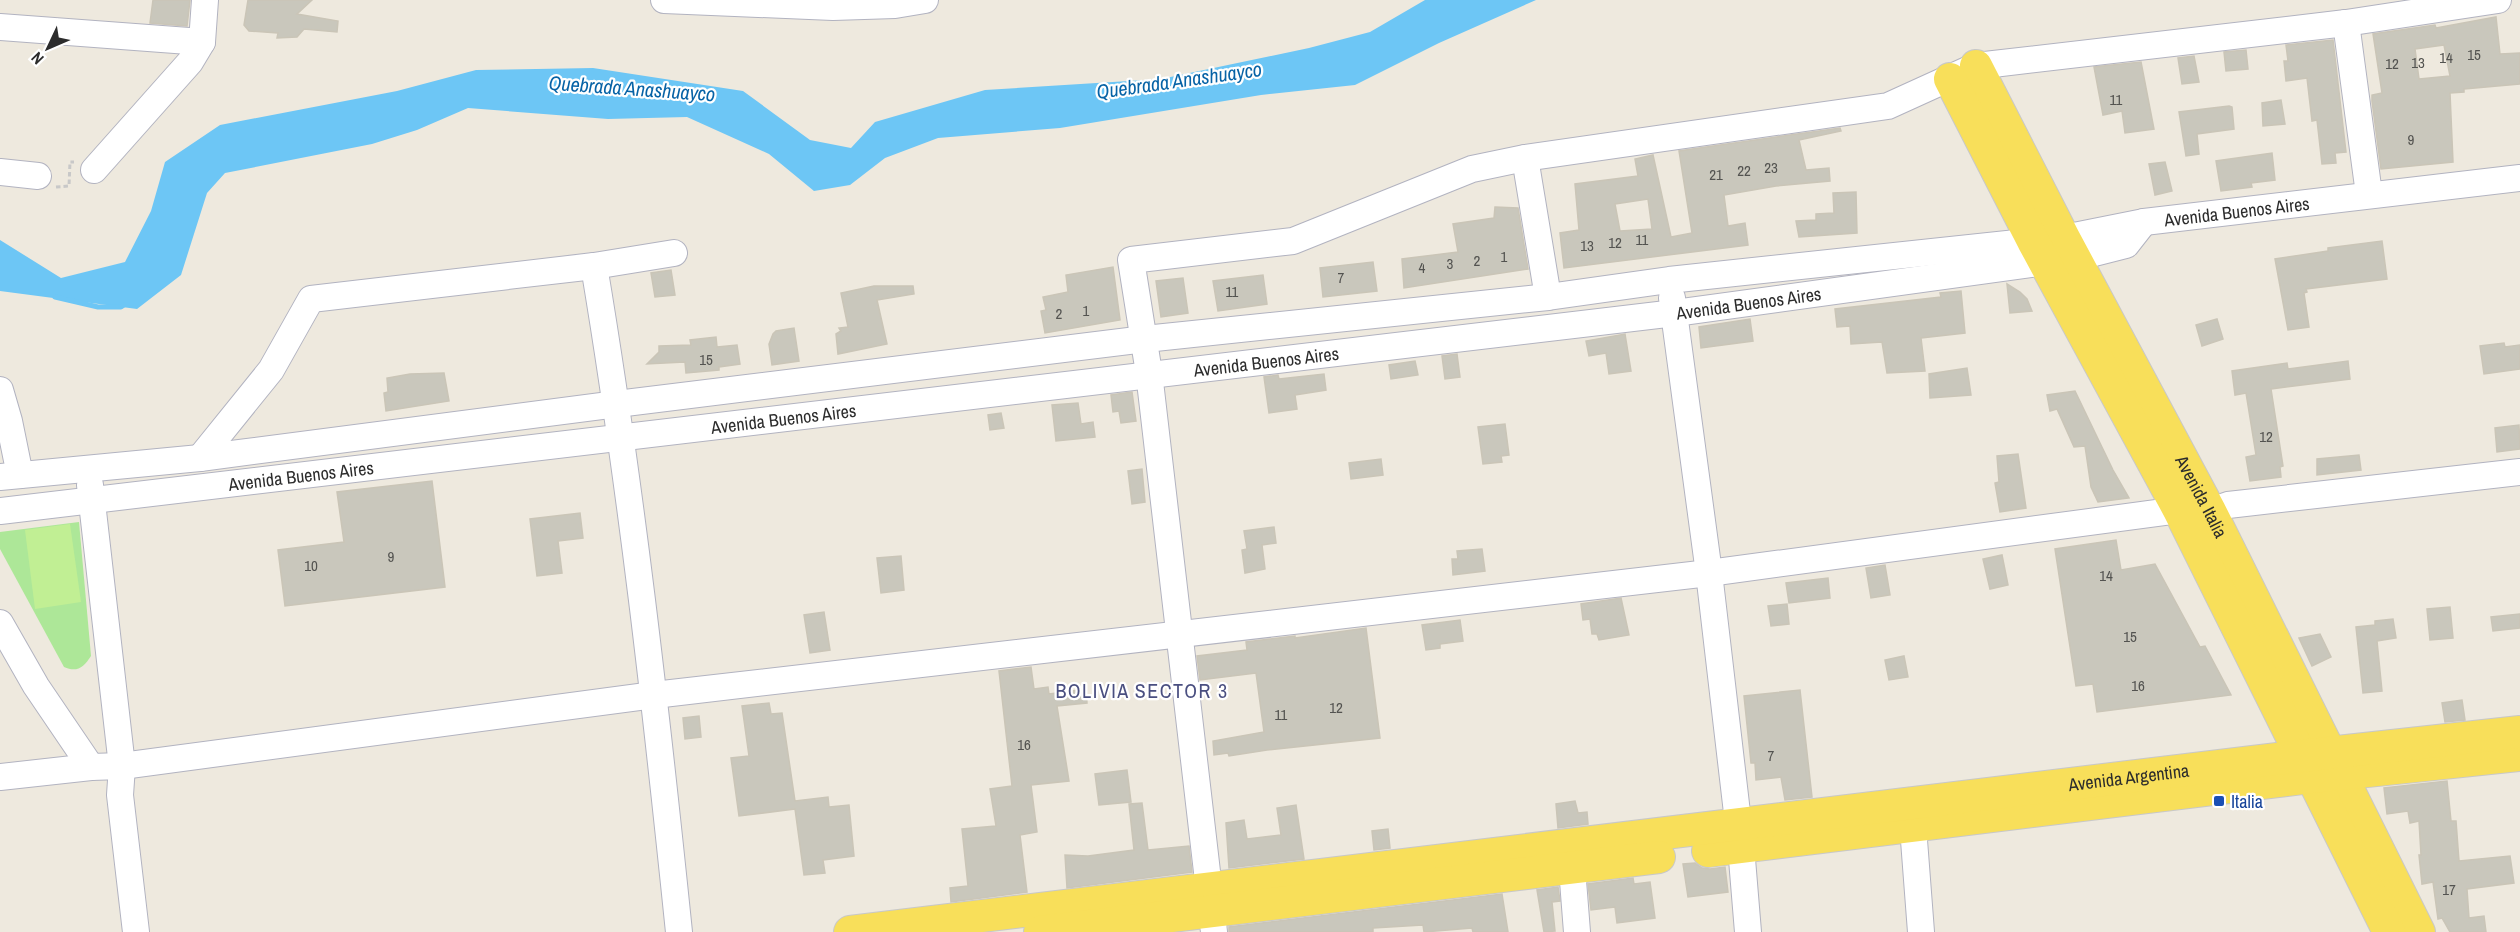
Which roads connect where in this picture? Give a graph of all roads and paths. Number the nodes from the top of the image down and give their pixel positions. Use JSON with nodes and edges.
{"nodes":[{"id":1,"x":205,"y":0,"type":"edge"},
{"id":2,"x":664,"y":0,"type":"edge"},
{"id":3,"x":925,"y":0,"type":"edge"},
{"id":4,"x":2498,"y":0,"type":"edge"},
{"id":5,"x":2346,"y":23,"type":"junction"},
{"id":6,"x":0,"y":27,"type":"edge"},
{"id":7,"x":202,"y":42,"type":"junction"},
{"id":8,"x":1963,"y":73,"type":"junction"},
{"id":9,"x":1525,"y":158,"type":"junction"},
{"id":10,"x":86,"y":166,"type":"joint"},
{"id":11,"x":0,"y":172,"type":"edge"},
{"id":12,"x":46,"y":176,"type":"joint"},
{"id":13,"x":2520,"y":178,"type":"edge"},
{"id":14,"x":2369,"y":194,"type":"junction"},
{"id":15,"x":2054,"y":249,"type":"junction"},
{"id":16,"x":674,"y":253,"type":"dead end"},
{"id":17,"x":594,"y":266,"type":"junction"},
{"id":18,"x":1669,"y":280,"type":"junction"},
{"id":19,"x":1548,"y":297,"type":"junction"},
{"id":20,"x":1675,"y":313,"type":"junction"},
{"id":21,"x":1145,"y":339,"type":"junction"},
{"id":22,"x":1149,"y":374,"type":"junction"},
{"id":23,"x":0,"y":390,"type":"edge"},
{"id":24,"x":617,"y":404,"type":"junction"},
{"id":25,"x":621,"y":438,"type":"junction"},
{"id":26,"x":200,"y":458,"type":"junction"},
{"id":27,"x":88,"y":468,"type":"junction"},
{"id":28,"x":2520,"y":472,"type":"edge"},
{"id":29,"x":10,"y":476,"type":"edge"},
{"id":30,"x":92,"y":501,"type":"junction"},
{"id":31,"x":2179,"y":510,"type":"junction"},
{"id":32,"x":0,"y":511,"type":"edge"},
{"id":33,"x":2210,"y":511,"type":"junction"},
{"id":34,"x":1709,"y":573,"type":"junction"},
{"id":35,"x":0,"y":623,"type":"edge"},
{"id":36,"x":1180,"y":636,"type":"junction"},
{"id":37,"x":654,"y":695,"type":"junction"},
{"id":38,"x":2520,"y":732,"type":"edge"},
{"id":39,"x":2520,"y":755,"type":"edge"},
{"id":40,"x":2321,"y":765,"type":"junction"},
{"id":41,"x":91,"y":766,"type":"junction"},
{"id":42,"x":122,"y":766,"type":"junction"},
{"id":43,"x":0,"y":777,"type":"edge"},
{"id":44,"x":1913,"y":827,"type":"junction"},
{"id":45,"x":1740,"y":836,"type":"junction"},
{"id":46,"x":1572,"y":868,"type":"junction"},
{"id":47,"x":1211,"y":911,"type":"edge"},
{"id":48,"x":136,"y":932,"type":"edge"},
{"id":49,"x":679,"y":932,"type":"edge"},
{"id":50,"x":849,"y":932,"type":"edge"},
{"id":51,"x":1040,"y":932,"type":"edge"},
{"id":52,"x":1577,"y":932,"type":"edge"},
{"id":53,"x":1748,"y":932,"type":"edge"},
{"id":54,"x":1921,"y":932,"type":"edge"},
{"id":55,"x":2389,"y":932,"type":"edge"},
{"id":56,"x":2419,"y":932,"type":"edge"}],
"edges":[{"from":1,"to":7,"type":"street"},
{"from":2,"to":3,"type":"street"},
{"from":4,"to":5,"type":"street"},
{"from":5,"to":8,"type":"street"},
{"from":5,"to":14,"type":"street"},
{"from":6,"to":7,"type":"street"},
{"from":7,"to":10,"type":"street"},
{"from":8,"to":9,"type":"street"},
{"from":8,"to":15,"type":"main road","name":"Avenida Italia"},
{"from":9,"to":19,"type":"street"},
{"from":9,"to":21,"type":"street"},
{"from":10,"to":12,"type":"path"},
{"from":11,"to":12,"type":"street"},
{"from":13,"to":14,"type":"street","name":"Avenida Buenos Aires"},
{"from":14,"to":15,"type":"street","name":"Avenida Buenos Aires"},
{"from":15,"to":18,"type":"street","name":"Avenida Buenos Aires"},
{"from":15,"to":20,"type":"street","name":"Avenida Buenos Aires"},
{"from":15,"to":31,"type":"main road","name":"Avenida Italia"},
{"from":15,"to":33,"type":"main road","name":"Avenida Italia"},
{"from":16,"to":17,"type":"street"},
{"from":17,"to":24,"type":"street"},
{"from":17,"to":26,"type":"street"},
{"from":18,"to":19,"type":"street","name":"Avenida Buenos Aires"},
{"from":18,"to":20,"type":"street"},
{"from":19,"to":21,"type":"street","name":"Avenida Buenos Aires"},
{"from":20,"to":22,"type":"street","name":"Avenida Buenos Aires"},
{"from":20,"to":34,"type":"street"},
{"from":21,"to":22,"type":"street"},
{"from":21,"to":24,"type":"street","name":"Avenida Buenos Aires"},
{"from":22,"to":25,"type":"street","name":"Avenida Buenos Aires"},
{"from":22,"to":36,"type":"street"},
{"from":23,"to":29,"type":"street"},
{"from":24,"to":25,"type":"street"},
{"from":24,"to":26,"type":"street","name":"Avenida Buenos Aires"},
{"from":25,"to":30,"type":"street","name":"Avenida Buenos Aires"},
{"from":25,"to":37,"type":"street"},
{"from":26,"to":27,"type":"street","name":"Avenida Buenos Aires"},
{"from":27,"to":29,"type":"street","name":"Avenida Buenos Aires"},
{"from":27,"to":30,"type":"street"},
{"from":28,"to":33,"type":"street"},
{"from":30,"to":32,"type":"street","name":"Avenida Buenos Aires"},
{"from":30,"to":42,"type":"street"},
{"from":31,"to":34,"type":"street"},
{"from":31,"to":40,"type":"main road","name":"Avenida Italia"},
{"from":33,"to":40,"type":"main road","name":"Avenida Italia"},
{"from":34,"to":36,"type":"street"},
{"from":34,"to":45,"type":"street"},
{"from":35,"to":41,"type":"street"},
{"from":36,"to":37,"type":"street"},
{"from":36,"to":47,"type":"street"},
{"from":37,"to":42,"type":"street"},
{"from":37,"to":49,"type":"street"},
{"from":38,"to":40,"type":"main road","name":"Avenida Argentina"},
{"from":39,"to":40,"type":"main road","name":"Avenida Argentina"},
{"from":40,"to":44,"type":"main road","name":"Avenida Argentina"},
{"from":40,"to":45,"type":"main road","name":"Avenida Argentina"},
{"from":40,"to":55,"type":"main road","name":"Avenida Italia"},
{"from":40,"to":56,"type":"main road","name":"Avenida Italia"},
{"from":41,"to":42,"type":"street"},
{"from":41,"to":43,"type":"street"},
{"from":42,"to":48,"type":"street"},
{"from":44,"to":45,"type":"main road","name":"Avenida Argentina"},
{"from":44,"to":54,"type":"street"},
{"from":45,"to":46,"type":"main road"},
{"from":45,"to":47,"type":"main road"},
{"from":45,"to":53,"type":"street"},
{"from":46,"to":47,"type":"main road"},
{"from":46,"to":52,"type":"street"},
{"from":47,"to":50,"type":"main road"},
{"from":47,"to":51,"type":"main road"}]}
